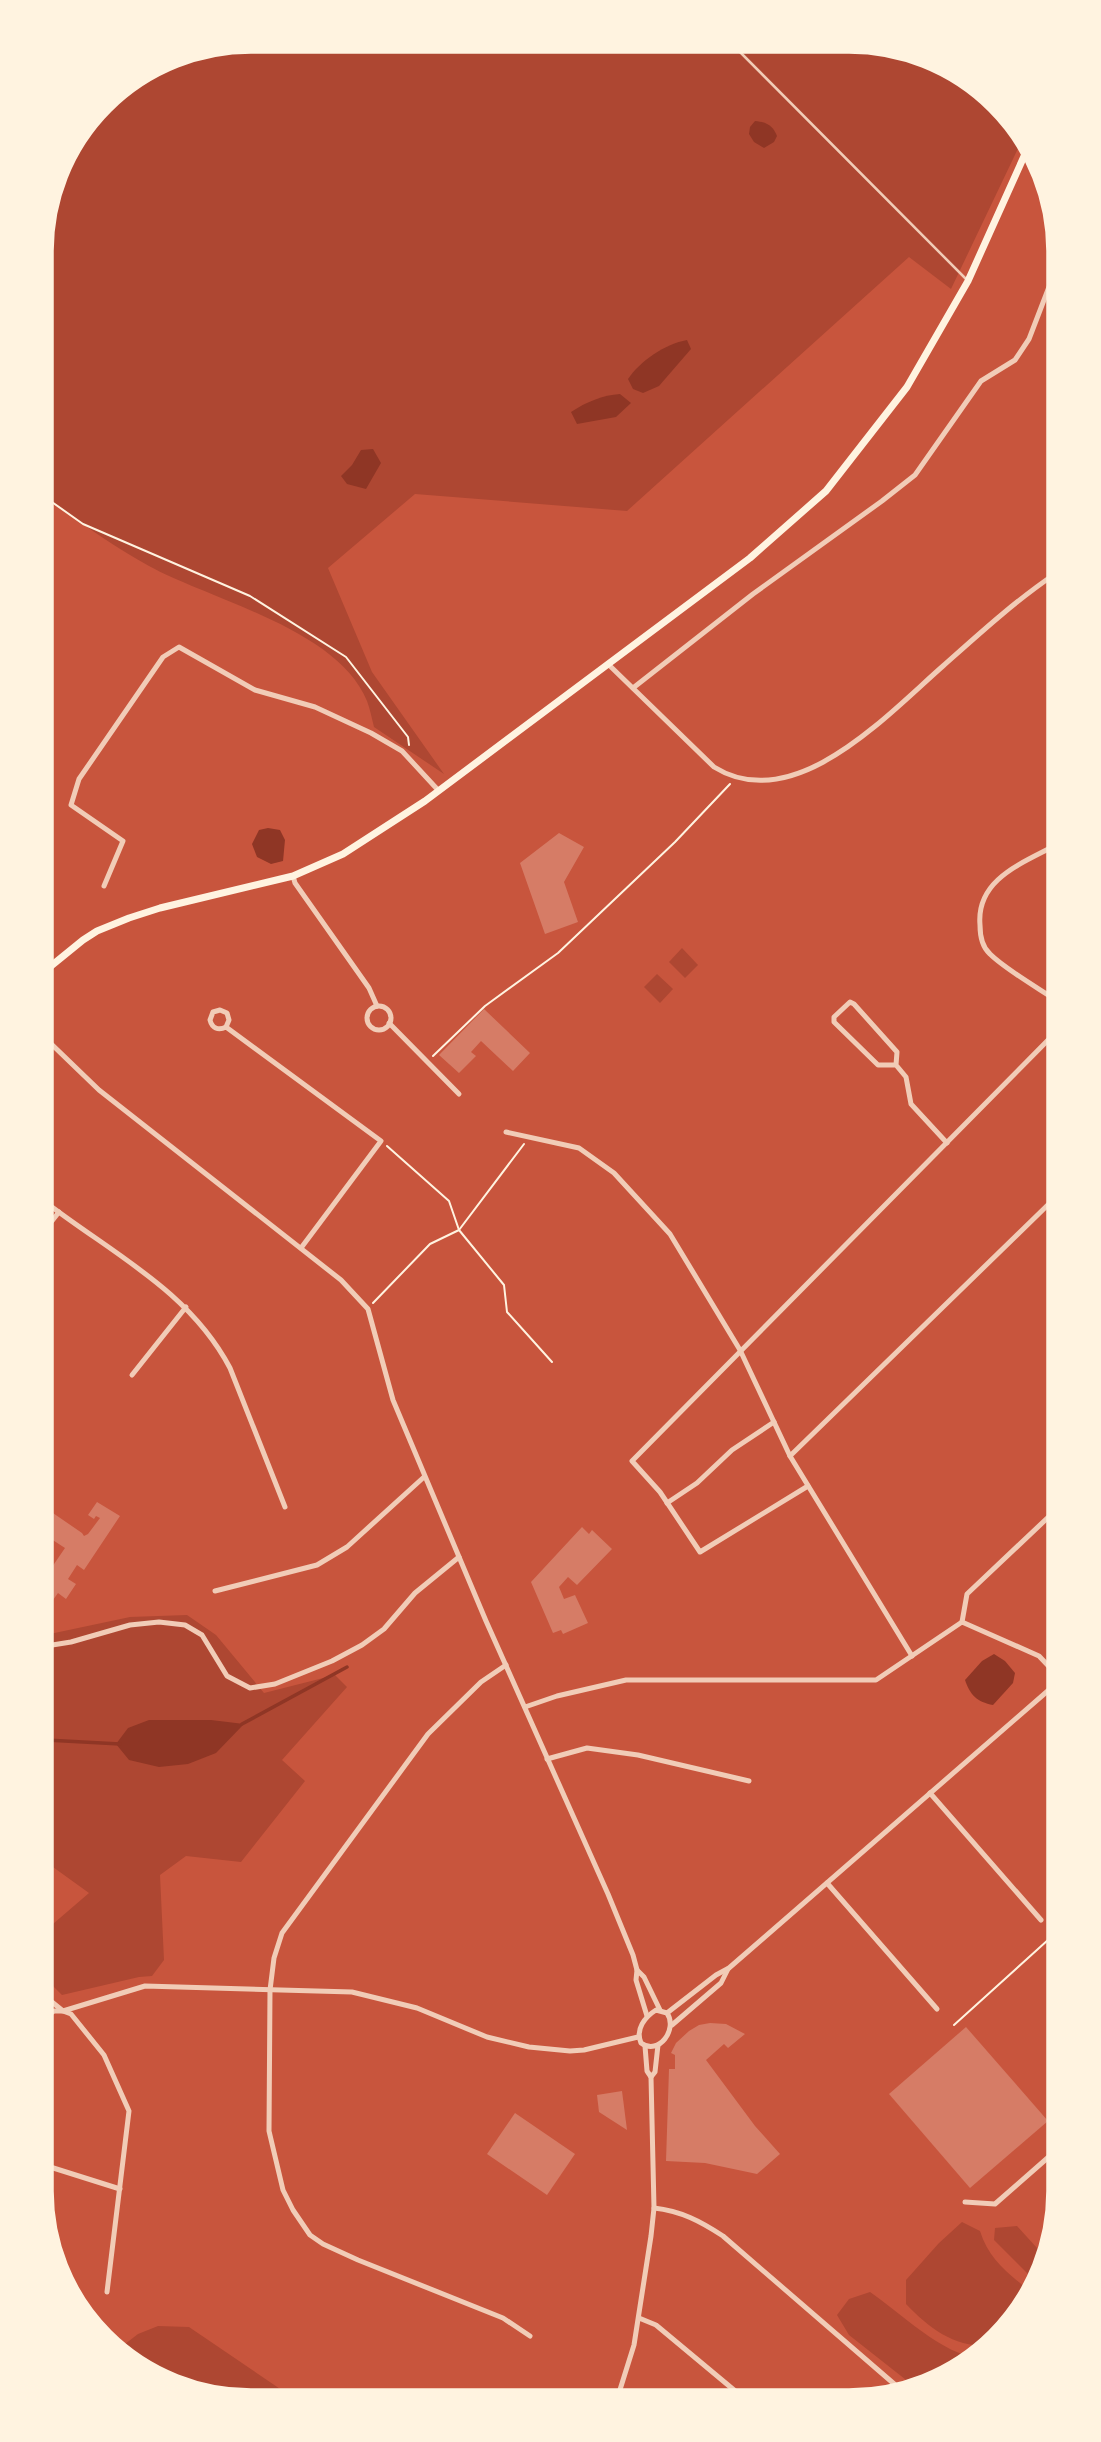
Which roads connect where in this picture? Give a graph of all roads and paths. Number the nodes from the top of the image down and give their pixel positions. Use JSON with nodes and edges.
{"nodes":[{"id":1,"x":740,"y":52,"type":"edge"},
{"id":2,"x":1024,"y":156,"type":"edge"},
{"id":3,"x":968,"y":281,"type":"junction"},
{"id":4,"x":1048,"y":290,"type":"edge"},
{"id":5,"x":53,"y":503,"type":"edge"},
{"id":6,"x":1048,"y":579,"type":"edge"},
{"id":7,"x":609,"y":665,"type":"junction"},
{"id":8,"x":633,"y":688,"type":"junction"},
{"id":9,"x":411,"y":760,"type":"junction"},
{"id":10,"x":735,"y":778,"type":"junction"},
{"id":11,"x":438,"y":790,"type":"junction"},
{"id":12,"x":1048,"y":849,"type":"edge"},
{"id":13,"x":293,"y":876,"type":"junction"},
{"id":14,"x":104,"y":886,"type":"dead end"},
{"id":15,"x":53,"y":965,"type":"edge"},
{"id":16,"x":1048,"y":994,"type":"edge"},
{"id":17,"x":377,"y":1006,"type":"junction"},
{"id":18,"x":389,"y":1023,"type":"junction"},
{"id":19,"x":226,"y":1027,"type":"dead end"},
{"id":20,"x":1048,"y":1040,"type":"edge"},
{"id":21,"x":53,"y":1045,"type":"edge"},
{"id":22,"x":427,"y":1061,"type":"junction"},
{"id":23,"x":896,"y":1065,"type":"junction"},
{"id":24,"x":459,"y":1094,"type":"dead end"},
{"id":25,"x":506,"y":1132,"type":"dead end"},
{"id":26,"x":530,"y":1137,"type":"junction"},
{"id":27,"x":381,"y":1141,"type":"junction"},
{"id":28,"x":947,"y":1143,"type":"junction"},
{"id":29,"x":1048,"y":1205,"type":"edge"},
{"id":30,"x":53,"y":1208,"type":"edge"},
{"id":31,"x":59,"y":1213,"type":"junction"},
{"id":32,"x":52,"y":1221,"type":"edge"},
{"id":33,"x":459,"y":1230,"type":"junction"},
{"id":34,"x":301,"y":1248,"type":"junction"},
{"id":35,"x":186,"y":1307,"type":"junction"},
{"id":36,"x":368,"y":1309,"type":"junction"},
{"id":37,"x":740,"y":1350,"type":"junction"},
{"id":38,"x":552,"y":1362,"type":"dead end"},
{"id":39,"x":132,"y":1375,"type":"dead end"},
{"id":40,"x":774,"y":1422,"type":"junction"},
{"id":41,"x":790,"y":1455,"type":"junction"},
{"id":42,"x":424,"y":1477,"type":"junction"},
{"id":43,"x":808,"y":1486,"type":"junction"},
{"id":44,"x":667,"y":1503,"type":"junction"},
{"id":45,"x":285,"y":1507,"type":"dead end"},
{"id":46,"x":1048,"y":1517,"type":"edge"},
{"id":47,"x":459,"y":1557,"type":"junction"},
{"id":48,"x":215,"y":1591,"type":"dead end"},
{"id":49,"x":962,"y":1622,"type":"junction"},
{"id":50,"x":52,"y":1645,"type":"edge"},
{"id":51,"x":912,"y":1656,"type":"junction"},
{"id":52,"x":506,"y":1665,"type":"junction"},
{"id":53,"x":1048,"y":1665,"type":"edge"},
{"id":54,"x":1048,"y":1691,"type":"edge"},
{"id":55,"x":525,"y":1707,"type":"junction"},
{"id":56,"x":547,"y":1759,"type":"junction"},
{"id":57,"x":749,"y":1781,"type":"dead end"},
{"id":58,"x":930,"y":1793,"type":"junction"},
{"id":59,"x":827,"y":1883,"type":"junction"},
{"id":60,"x":1041,"y":1920,"type":"dead end"},
{"id":61,"x":1048,"y":1940,"type":"edge"},
{"id":62,"x":729,"y":1968,"type":"junction"},
{"id":63,"x":637,"y":1970,"type":"junction"},
{"id":64,"x":271,"y":1990,"type":"junction"},
{"id":65,"x":52,"y":2002,"type":"edge"},
{"id":66,"x":937,"y":2008,"type":"dead end"},
{"id":67,"x":660,"y":2010,"type":"junction"},
{"id":68,"x":63,"y":2011,"type":"junction"},
{"id":69,"x":52,"y":2012,"type":"edge"},
{"id":70,"x":667,"y":2013,"type":"junction"},
{"id":71,"x":647,"y":2017,"type":"junction"},
{"id":72,"x":672,"y":2025,"type":"junction"},
{"id":73,"x":954,"y":2025,"type":"dead end"},
{"id":74,"x":638,"y":2037,"type":"junction"},
{"id":75,"x":658,"y":2045,"type":"junction"},
{"id":76,"x":645,"y":2046,"type":"junction"},
{"id":77,"x":651,"y":2077,"type":"junction"},
{"id":78,"x":1048,"y":2158,"type":"edge"},
{"id":79,"x":52,"y":2168,"type":"edge"},
{"id":80,"x":120,"y":2189,"type":"junction"},
{"id":81,"x":964,"y":2202,"type":"dead end"},
{"id":82,"x":654,"y":2208,"type":"junction"},
{"id":83,"x":107,"y":2292,"type":"dead end"},
{"id":84,"x":639,"y":2318,"type":"junction"},
{"id":85,"x":530,"y":2336,"type":"dead end"},
{"id":86,"x":895,"y":2384,"type":"edge"},
{"id":87,"x":620,"y":2390,"type":"edge"},
{"id":88,"x":734,"y":2390,"type":"edge"}],
"edges":[{"from":1,"to":3,"type":"lane"},
{"from":2,"to":3,"type":"main road"},
{"from":3,"to":7,"type":"main road"},
{"from":4,"to":8,"type":"street"},
{"from":5,"to":9,"type":"path"},
{"from":6,"to":10,"type":"street"},
{"from":7,"to":8,"type":"street"},
{"from":7,"to":11,"type":"main road"},
{"from":8,"to":10,"type":"street"},
{"from":9,"to":11,"type":"street"},
{"from":9,"to":14,"type":"street"},
{"from":10,"to":22,"type":"path"},
{"from":11,"to":13,"type":"main road"},
{"from":12,"to":16,"type":"street"},
{"from":13,"to":15,"type":"main road"},
{"from":13,"to":17,"type":"street"},
{"from":17,"to":18,"type":"street"},
{"from":17,"to":18,"type":"street"},
{"from":18,"to":22,"type":"street"},
{"from":19,"to":27,"type":"street"},
{"from":20,"to":28,"type":"street"},
{"from":21,"to":34,"type":"street"},
{"from":22,"to":24,"type":"street"},
{"from":23,"to":23,"type":"street"},
{"from":23,"to":28,"type":"street"},
{"from":25,"to":26,"type":"street"},
{"from":26,"to":33,"type":"path"},
{"from":26,"to":37,"type":"street"},
{"from":27,"to":33,"type":"path"},
{"from":27,"to":34,"type":"street"},
{"from":28,"to":37,"type":"street"},
{"from":29,"to":41,"type":"street"},
{"from":30,"to":31,"type":"street"},
{"from":31,"to":32,"type":"street"},
{"from":31,"to":35,"type":"street"},
{"from":33,"to":36,"type":"path"},
{"from":33,"to":38,"type":"path"},
{"from":34,"to":36,"type":"street"},
{"from":35,"to":39,"type":"street"},
{"from":35,"to":45,"type":"street"},
{"from":36,"to":42,"type":"street"},
{"from":37,"to":40,"type":"street"},
{"from":37,"to":44,"type":"street"},
{"from":40,"to":41,"type":"street"},
{"from":40,"to":44,"type":"street"},
{"from":41,"to":43,"type":"street"},
{"from":42,"to":47,"type":"street"},
{"from":42,"to":48,"type":"street"},
{"from":43,"to":44,"type":"street"},
{"from":43,"to":51,"type":"street"},
{"from":46,"to":49,"type":"street"},
{"from":47,"to":50,"type":"street"},
{"from":47,"to":52,"type":"street"},
{"from":49,"to":51,"type":"street"},
{"from":49,"to":53,"type":"street"},
{"from":51,"to":55,"type":"street"},
{"from":52,"to":55,"type":"street"},
{"from":52,"to":64,"type":"street"},
{"from":54,"to":58,"type":"street"},
{"from":55,"to":56,"type":"street"},
{"from":56,"to":57,"type":"street"},
{"from":56,"to":63,"type":"street"},
{"from":58,"to":59,"type":"street"},
{"from":58,"to":60,"type":"street"},
{"from":59,"to":62,"type":"street"},
{"from":59,"to":66,"type":"street"},
{"from":61,"to":73,"type":"path"},
{"from":62,"to":70,"type":"street"},
{"from":62,"to":72,"type":"street"},
{"from":63,"to":67,"type":"street"},
{"from":63,"to":71,"type":"street"},
{"from":64,"to":68,"type":"street"},
{"from":64,"to":74,"type":"street"},
{"from":64,"to":85,"type":"street"},
{"from":65,"to":68,"type":"street"},
{"from":67,"to":70,"type":"street"},
{"from":67,"to":71,"type":"street"},
{"from":68,"to":69,"type":"street"},
{"from":68,"to":80,"type":"street"},
{"from":70,"to":72,"type":"street"},
{"from":71,"to":74,"type":"street"},
{"from":72,"to":75,"type":"street"},
{"from":74,"to":76,"type":"street"},
{"from":75,"to":76,"type":"street"},
{"from":75,"to":77,"type":"street"},
{"from":76,"to":77,"type":"street"},
{"from":77,"to":82,"type":"street"},
{"from":78,"to":81,"type":"street"},
{"from":79,"to":80,"type":"street"},
{"from":80,"to":83,"type":"street"},
{"from":82,"to":84,"type":"street"},
{"from":82,"to":86,"type":"street"},
{"from":84,"to":87,"type":"street"},
{"from":84,"to":88,"type":"street"}]}
